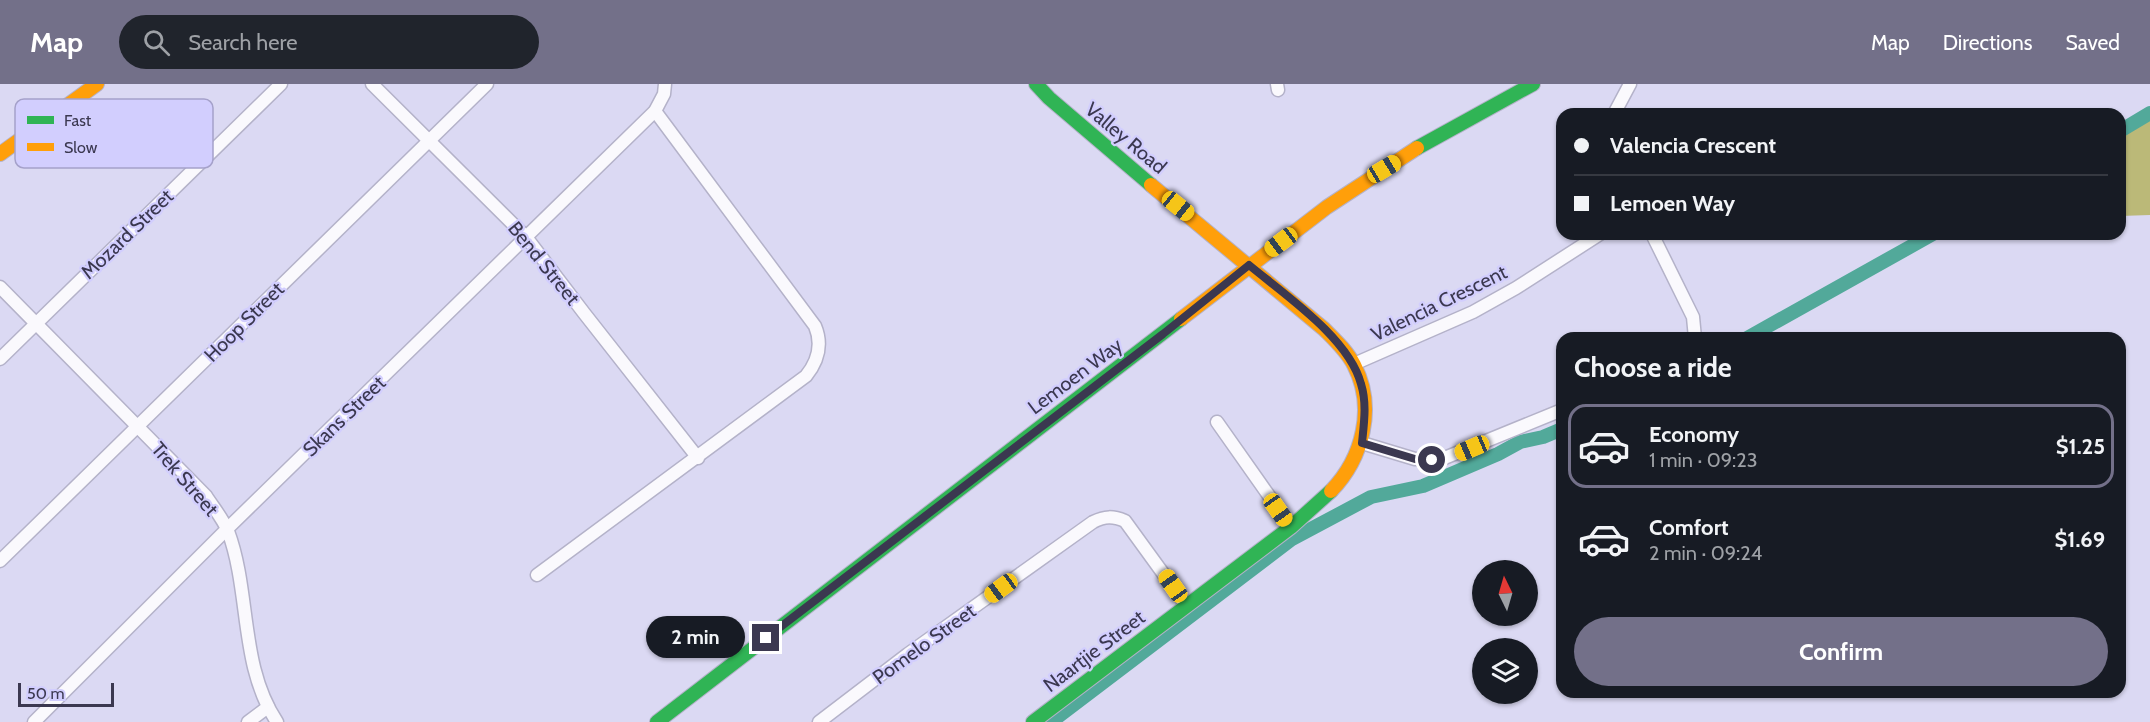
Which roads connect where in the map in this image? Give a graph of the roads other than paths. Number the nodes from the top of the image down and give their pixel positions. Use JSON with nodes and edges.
{"nodes":[{"id":1,"x":97,"y":84,"type":"edge"},
{"id":2,"x":281,"y":84,"type":"edge"},
{"id":3,"x":372,"y":84,"type":"edge"},
{"id":4,"x":487,"y":84,"type":"edge"},
{"id":5,"x":665,"y":84,"type":"edge"},
{"id":6,"x":1036,"y":84,"type":"edge"},
{"id":7,"x":1533,"y":84,"type":"edge"},
{"id":8,"x":1630,"y":84,"type":"edge"},
{"id":9,"x":76,"y":99,"type":"edge"},
{"id":10,"x":1617,"y":108,"type":"edge"},
{"id":11,"x":655,"y":111,"type":"junction"},
{"id":12,"x":429,"y":140,"type":"junction"},
{"id":13,"x":15,"y":143,"type":"edge"},
{"id":14,"x":213,"y":151,"type":"edge"},
{"id":15,"x":0,"y":154,"type":"edge"},
{"id":16,"x":195,"y":168,"type":"edge"},
{"id":17,"x":526,"y":237,"type":"junction"},
{"id":18,"x":1591,"y":240,"type":"edge"},
{"id":19,"x":1655,"y":240,"type":"edge"},
{"id":20,"x":1249,"y":265,"type":"junction"},
{"id":21,"x":0,"y":287,"type":"edge"},
{"id":22,"x":36,"y":324,"type":"junction"},
{"id":23,"x":1694,"y":332,"type":"edge"},
{"id":24,"x":0,"y":359,"type":"edge"},
{"id":25,"x":1354,"y":364,"type":"junction"},
{"id":26,"x":1556,"y":412,"type":"edge"},
{"id":27,"x":1217,"y":422,"type":"dead end"},
{"id":28,"x":138,"y":426,"type":"junction"},
{"id":29,"x":1362,"y":443,"type":"junction"},
{"id":30,"x":698,"y":458,"type":"junction"},
{"id":31,"x":1290,"y":527,"type":"junction"},
{"id":32,"x":227,"y":529,"type":"junction"},
{"id":33,"x":0,"y":561,"type":"edge"},
{"id":34,"x":537,"y":575,"type":"dead end"},
{"id":35,"x":1186,"y":605,"type":"junction"},
{"id":36,"x":268,"y":707,"type":"junction"},
{"id":37,"x":34,"y":722,"type":"edge"},
{"id":38,"x":248,"y":722,"type":"edge"},
{"id":39,"x":278,"y":722,"type":"edge"},
{"id":40,"x":657,"y":722,"type":"edge"},
{"id":41,"x":819,"y":722,"type":"edge"},
{"id":42,"x":1033,"y":722,"type":"edge"}],
"edges":[{"from":1,"to":9,"type":"main road"},
{"from":2,"to":14,"type":"street","name":"Mozard Street"},
{"from":3,"to":12,"type":"street","name":"Bend Street"},
{"from":4,"to":12,"type":"street","name":"Hoop Street"},
{"from":5,"to":11,"type":"street"},
{"from":6,"to":20,"type":"main road","name":"Valley Road"},
{"from":7,"to":20,"type":"main road","name":"Lemoen Way"},
{"from":8,"to":10,"type":"street"},
{"from":11,"to":17,"type":"street","name":"Skans Street"},
{"from":11,"to":30,"type":"street"},
{"from":12,"to":17,"type":"street","name":"Bend Street"},
{"from":12,"to":28,"type":"street","name":"Hoop Street"},
{"from":13,"to":15,"type":"main road"},
{"from":16,"to":22,"type":"street","name":"Mozard Street"},
{"from":17,"to":30,"type":"street","name":"Bend Street"},
{"from":17,"to":32,"type":"street","name":"Skans Street"},
{"from":18,"to":25,"type":"street","name":"Valencia Crescent"},
{"from":19,"to":23,"type":"street"},
{"from":20,"to":25,"type":"main road"},
{"from":20,"to":40,"type":"main road","name":"Lemoen Way"},
{"from":21,"to":22,"type":"street","name":"Trek Street"},
{"from":22,"to":24,"type":"street","name":"Mozard Street"},
{"from":22,"to":28,"type":"street","name":"Trek Street"},
{"from":25,"to":29,"type":"main road"},
{"from":26,"to":29,"type":"street"},
{"from":27,"to":31,"type":"street"},
{"from":28,"to":32,"type":"street","name":"Trek Street"},
{"from":28,"to":33,"type":"street","name":"Hoop Street"},
{"from":29,"to":31,"type":"main road","name":"Naartjie Street"},
{"from":30,"to":34,"type":"street"},
{"from":31,"to":35,"type":"main road","name":"Naartjie Street"},
{"from":32,"to":36,"type":"street","name":"Trek Street"},
{"from":32,"to":37,"type":"street","name":"Skans Street"},
{"from":35,"to":41,"type":"street","name":"Pomelo Street"},
{"from":35,"to":42,"type":"main road","name":"Naartjie Street"},
{"from":36,"to":38,"type":"street"},
{"from":36,"to":39,"type":"street","name":"Trek Street"}]}
